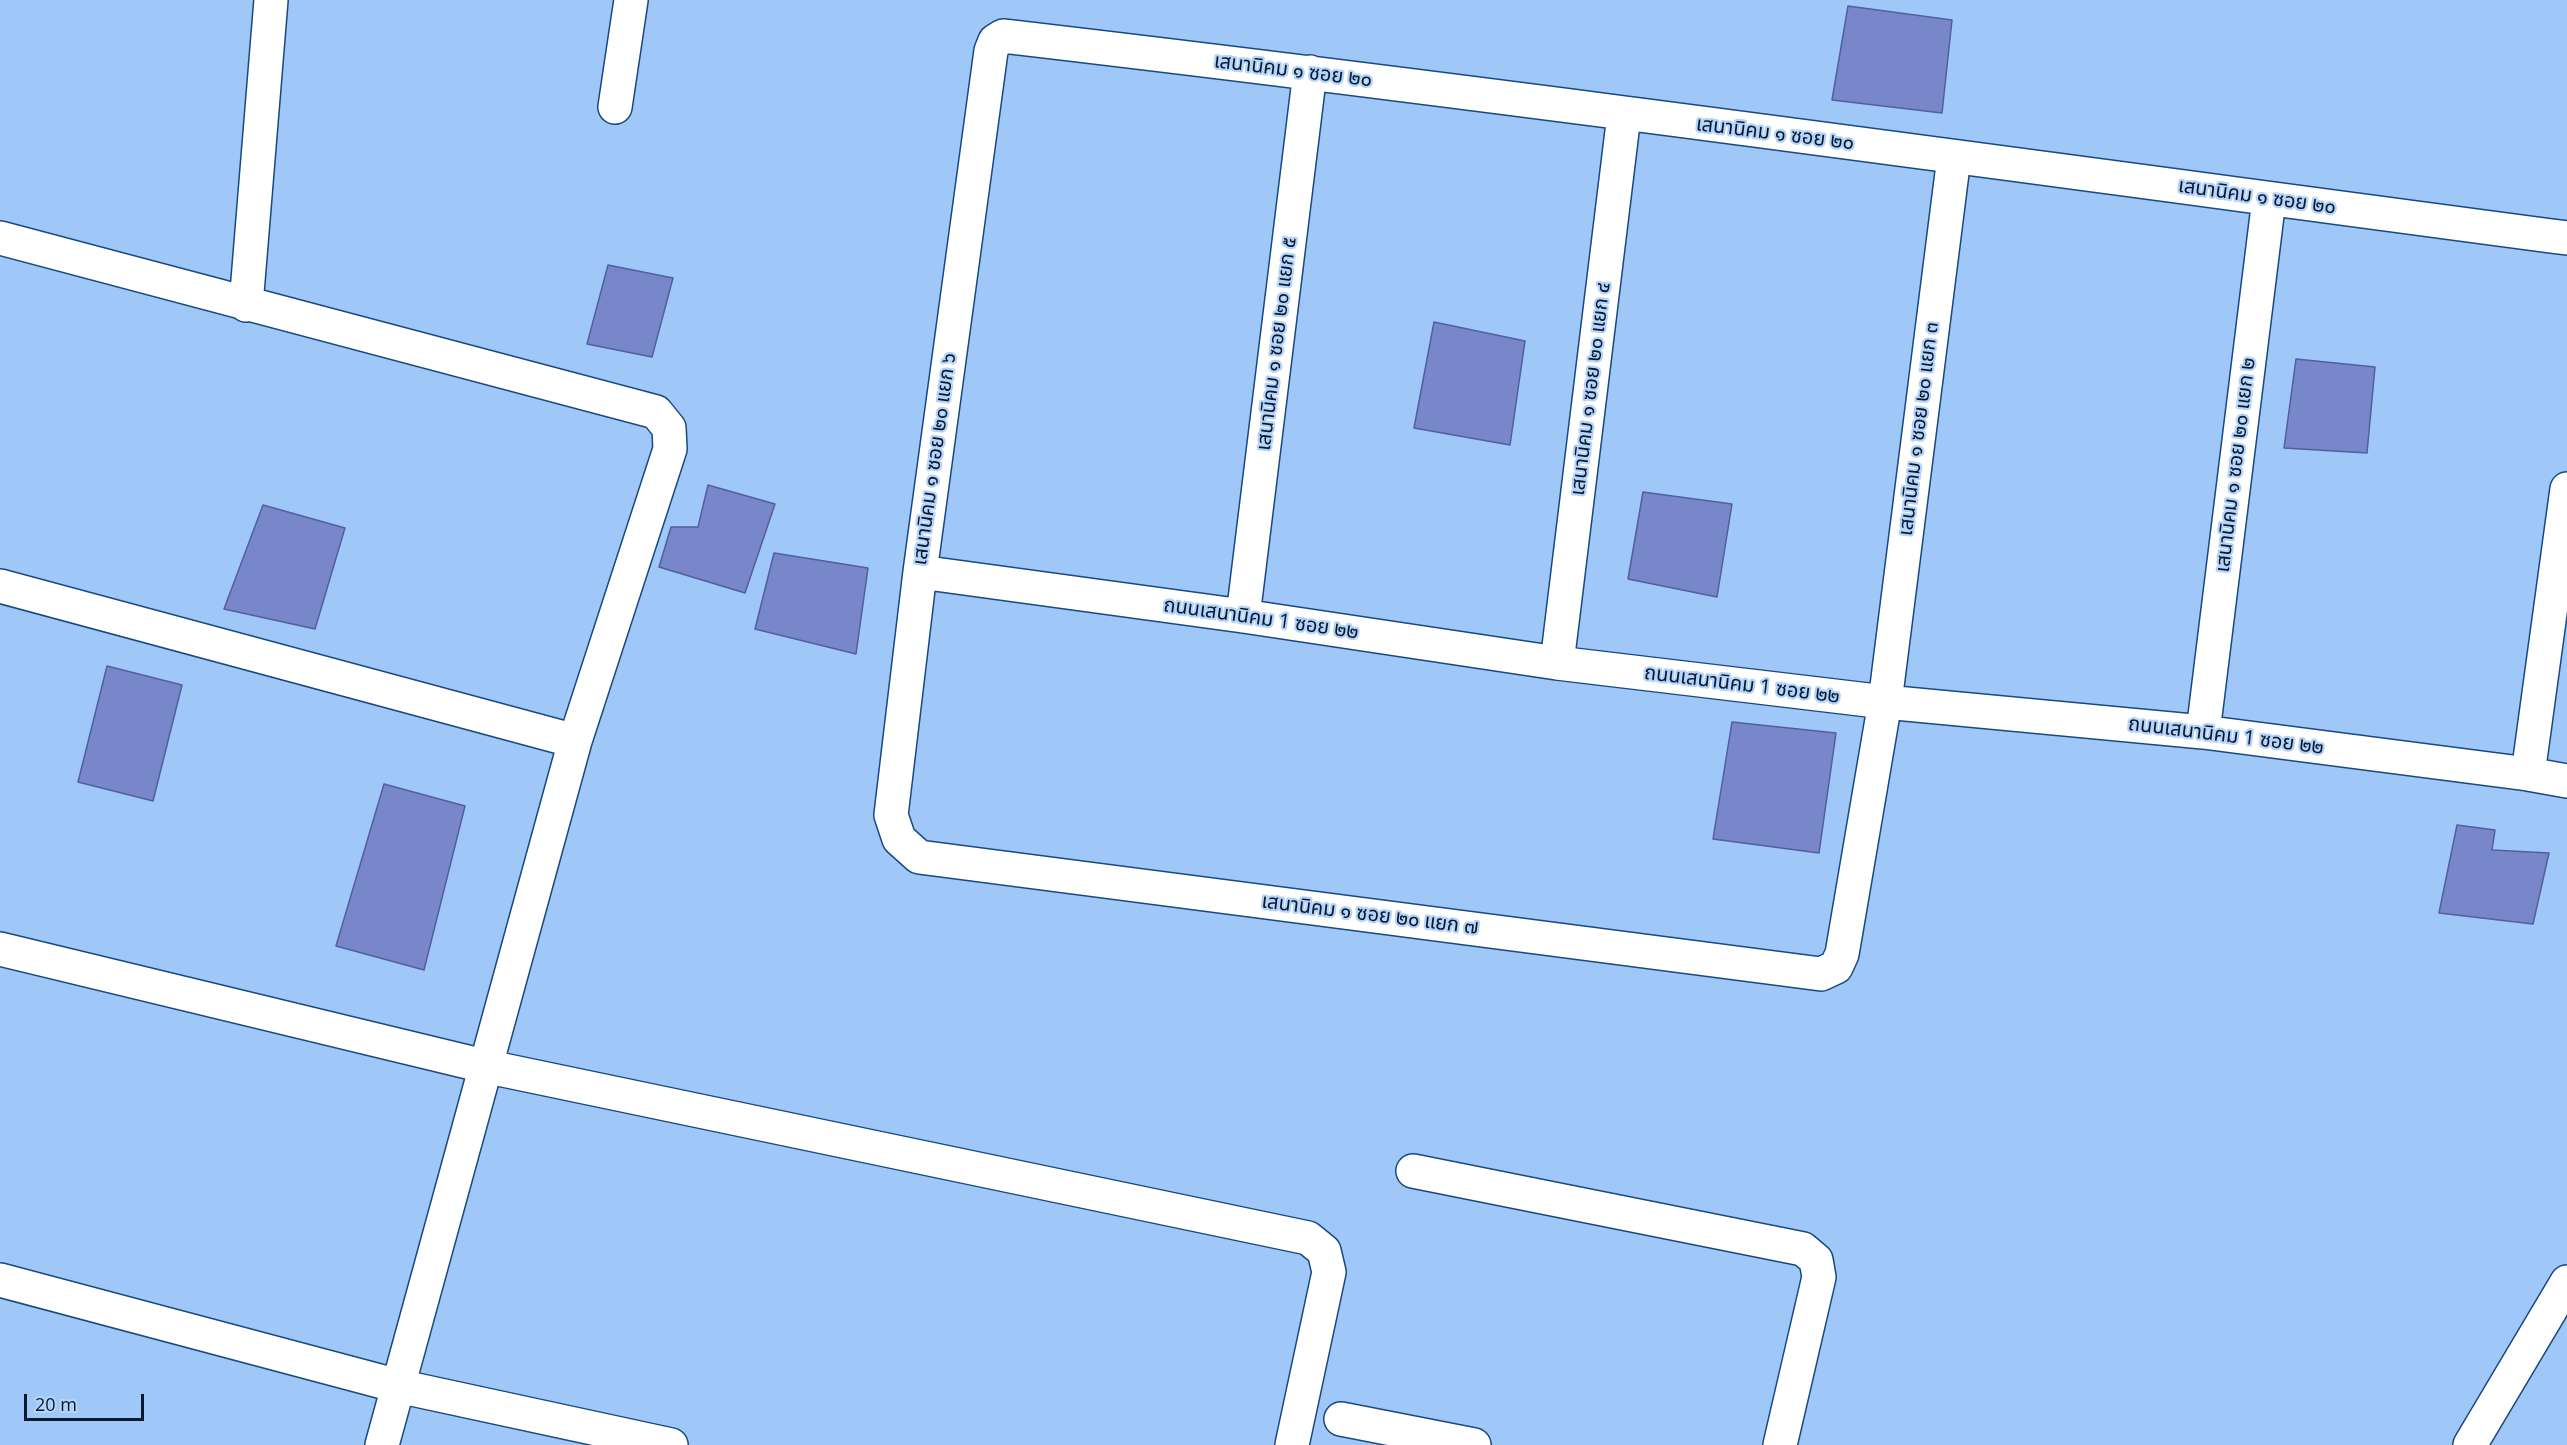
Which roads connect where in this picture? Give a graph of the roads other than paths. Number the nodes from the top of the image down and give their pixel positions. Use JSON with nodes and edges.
{"nodes":[{"id":1,"x":271,"y":0,"type":"edge"},
{"id":2,"x":631,"y":0,"type":"edge"},
{"id":3,"x":991,"y":51,"type":"joint"},
{"id":4,"x":1310,"y":72,"type":"junction"},
{"id":5,"x":615,"y":108,"type":"dead end"},
{"id":6,"x":1624,"y":115,"type":"junction"},
{"id":7,"x":1954,"y":157,"type":"junction"},
{"id":8,"x":2269,"y":199,"type":"junction"},
{"id":9,"x":0,"y":238,"type":"edge"},
{"id":10,"x":2567,"y":238,"type":"edge"},
{"id":11,"x":246,"y":305,"type":"junction"},
{"id":12,"x":2567,"y":489,"type":"edge"},
{"id":13,"x":920,"y":572,"type":"junction"},
{"id":14,"x":0,"y":586,"type":"edge"},
{"id":15,"x":1243,"y":616,"type":"junction"},
{"id":16,"x":1557,"y":663,"type":"junction"},
{"id":17,"x":1885,"y":702,"type":"junction"},
{"id":18,"x":2203,"y":732,"type":"junction"},
{"id":19,"x":575,"y":741,"type":"junction"},
{"id":20,"x":2528,"y":774,"type":"junction"},
{"id":21,"x":2567,"y":781,"type":"edge"},
{"id":22,"x":920,"y":857,"type":"joint"},
{"id":23,"x":0,"y":949,"type":"edge"},
{"id":24,"x":1821,"y":974,"type":"joint"},
{"id":25,"x":484,"y":1066,"type":"junction"},
{"id":26,"x":1413,"y":1171,"type":"dead end"},
{"id":27,"x":0,"y":1281,"type":"edge"},
{"id":28,"x":2567,"y":1282,"type":"edge"},
{"id":29,"x":398,"y":1386,"type":"junction"},
{"id":30,"x":1341,"y":1419,"type":"dead end"},
{"id":31,"x":382,"y":1445,"type":"edge"},
{"id":32,"x":671,"y":1445,"type":"edge"},
{"id":33,"x":1292,"y":1445,"type":"edge"},
{"id":34,"x":1474,"y":1445,"type":"edge"},
{"id":35,"x":1780,"y":1445,"type":"edge"},
{"id":36,"x":2470,"y":1445,"type":"edge"}],
"edges":[{"from":1,"to":11,"type":"street"},
{"from":2,"to":5,"type":"street"},
{"from":3,"to":4,"type":"street","name":"เสนานิคม ๑ ซอย ๒๐"},
{"from":3,"to":13,"type":"street","name":"เสนานิคม ๑ ซอย ๒๐ แยก ๖"},
{"from":4,"to":6,"type":"street","name":"เสนานิคม ๑ ซอย ๒๐"},
{"from":4,"to":15,"type":"street","name":"เสนานิคม ๑ ซอย ๒๐ แยก ๕"},
{"from":6,"to":7,"type":"street","name":"เสนานิคม ๑ ซอย ๒๐"},
{"from":6,"to":16,"type":"street","name":"เสนานิคม ๑ ซอย ๒๐ แยก ๔"},
{"from":7,"to":8,"type":"street","name":"เสนานิคม ๑ ซอย ๒๐"},
{"from":7,"to":17,"type":"street","name":"เสนานิคม ๑ ซอย ๒๐ แยก ๓"},
{"from":8,"to":10,"type":"street","name":"เสนานิคม ๑ ซอย ๒๐"},
{"from":8,"to":18,"type":"street","name":"เสนานิคม ๑ ซอย ๒๐ แยก ๒"},
{"from":9,"to":11,"type":"street"},
{"from":11,"to":19,"type":"street"},
{"from":12,"to":20,"type":"street"},
{"from":13,"to":15,"type":"street","name":"ถนนเสนานิคม 1 ซอย ๒๒"},
{"from":13,"to":22,"type":"street","name":"เสนานิคม ๑ ซอย ๒๐ แยก ๖"},
{"from":14,"to":19,"type":"street"},
{"from":15,"to":16,"type":"street","name":"ถนนเสนานิคม 1 ซอย ๒๒"},
{"from":16,"to":17,"type":"street","name":"ถนนเสนานิคม 1 ซอย ๒๒"},
{"from":17,"to":18,"type":"street","name":"ถนนเสนานิคม 1 ซอย ๒๒"},
{"from":17,"to":24,"type":"street","name":"เสนานิคม ๑ ซอย ๒๐ แยก ๓"},
{"from":18,"to":20,"type":"street","name":"ถนนเสนานิคม 1 ซอย ๒๒"},
{"from":19,"to":25,"type":"street"},
{"from":20,"to":21,"type":"street","name":"ถนนเสนานิคม 1 ซอย ๒๒"},
{"from":22,"to":24,"type":"street","name":"เสนานิคม ๑ ซอย ๒๐ แยก ๗"},
{"from":23,"to":25,"type":"street"},
{"from":25,"to":29,"type":"street"},
{"from":25,"to":33,"type":"street"},
{"from":26,"to":35,"type":"street"},
{"from":27,"to":29,"type":"street"},
{"from":28,"to":36,"type":"street"},
{"from":29,"to":31,"type":"street"},
{"from":29,"to":32,"type":"street"},
{"from":30,"to":34,"type":"street"}]}
